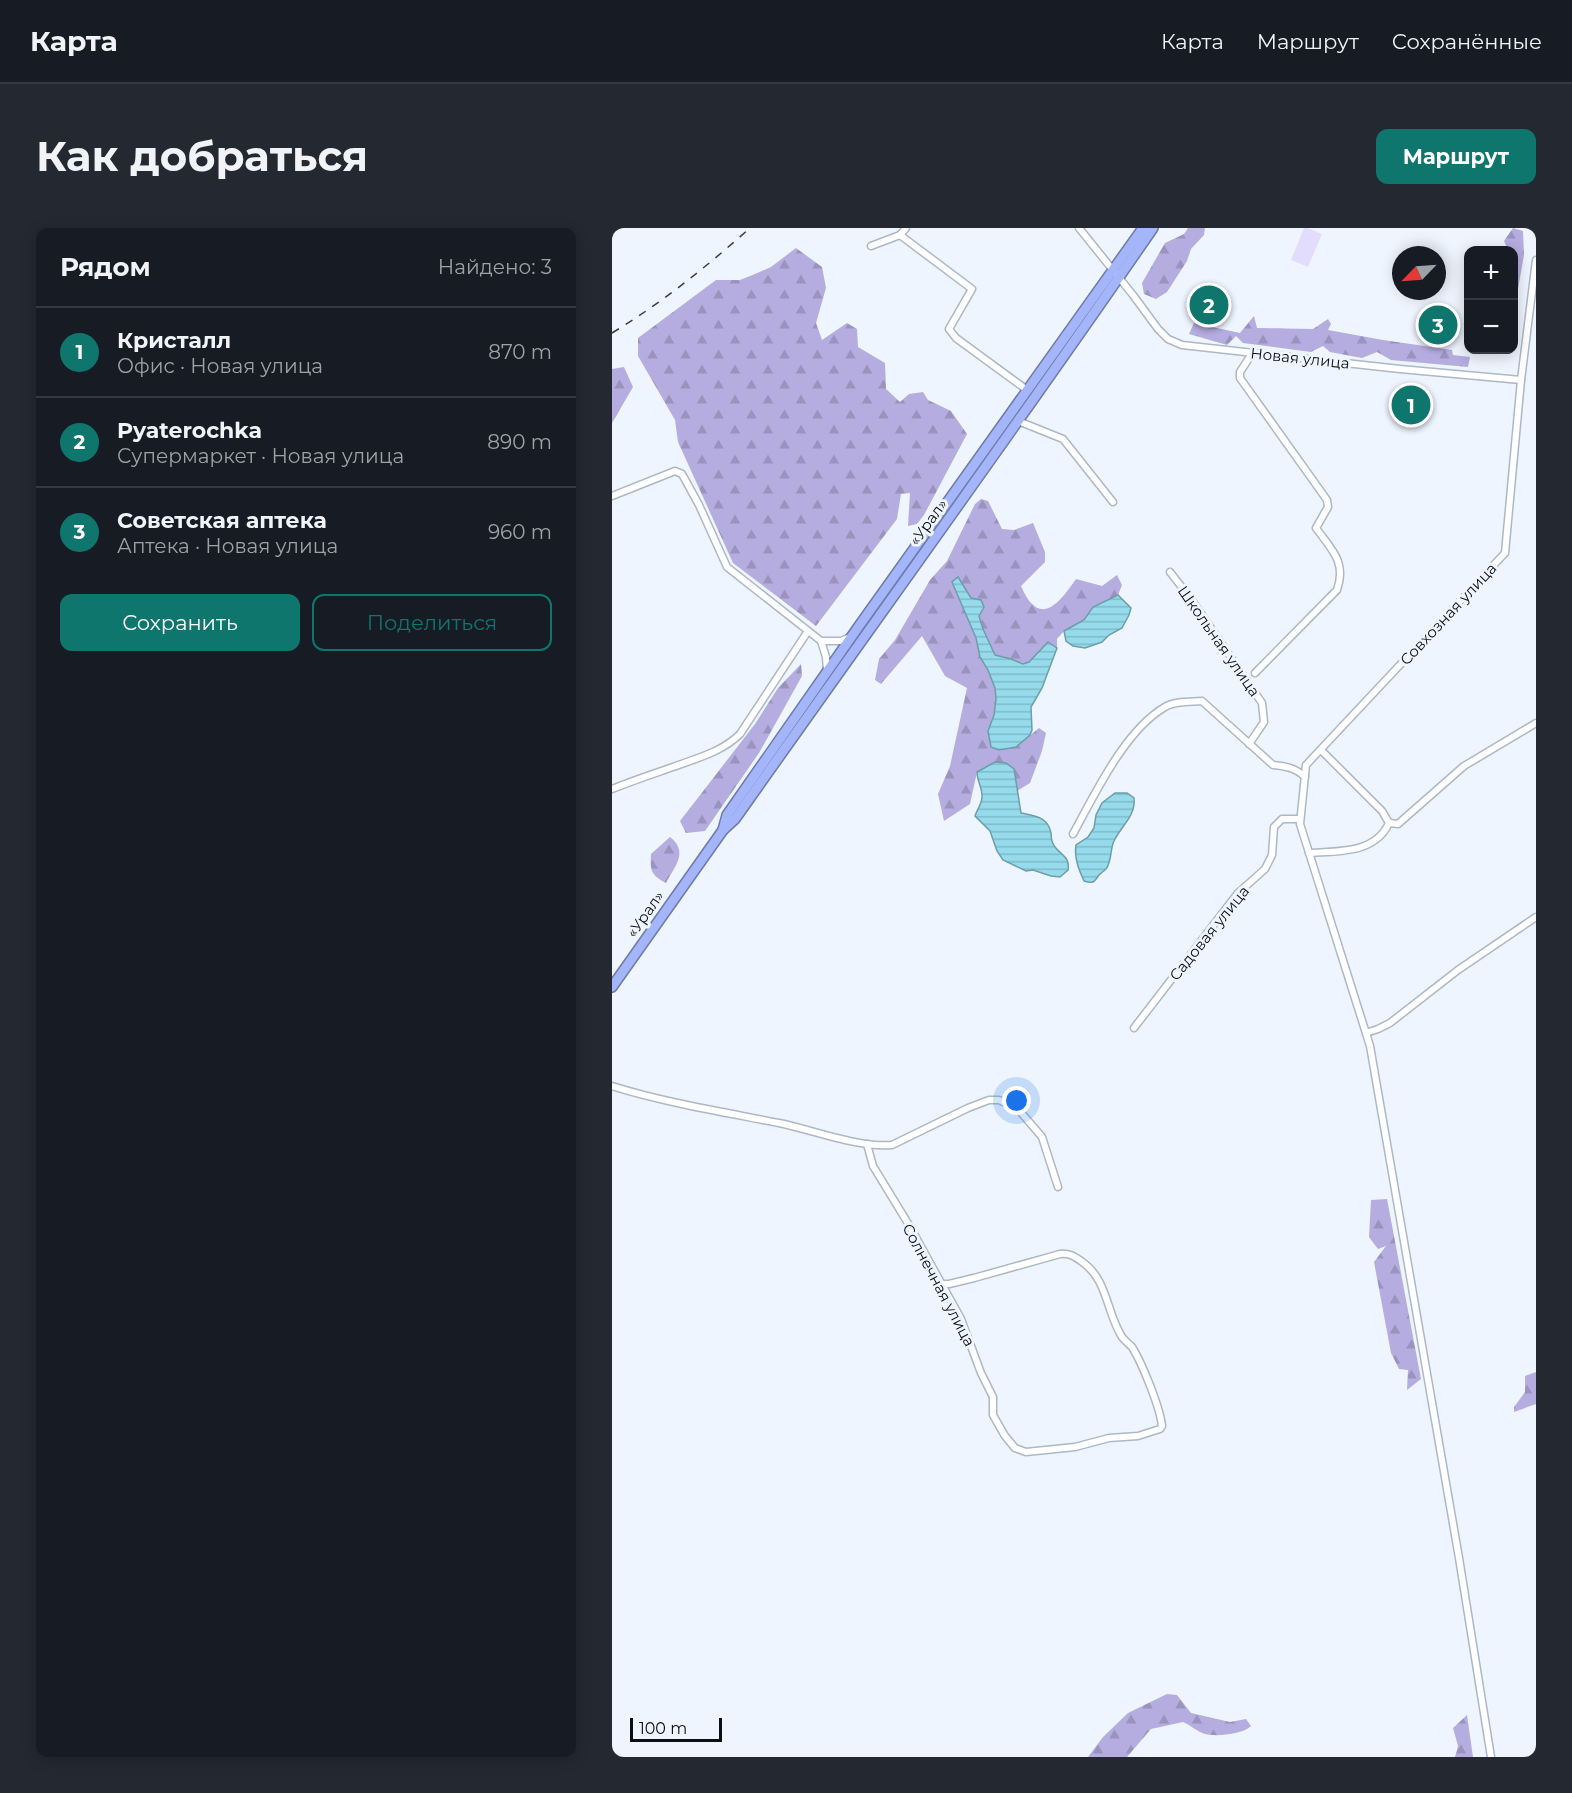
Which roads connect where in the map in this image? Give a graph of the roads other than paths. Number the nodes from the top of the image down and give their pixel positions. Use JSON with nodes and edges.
{"nodes":[{"id":1,"x":906,"y":228,"type":"edge"},
{"id":2,"x":1079,"y":228,"type":"edge"},
{"id":3,"x":1143,"y":228,"type":"edge"},
{"id":4,"x":1153,"y":228,"type":"edge"},
{"id":5,"x":900,"y":235,"type":"junction"},
{"id":6,"x":871,"y":246,"type":"dead end"},
{"id":7,"x":1536,"y":260,"type":"edge"},
{"id":8,"x":1117,"y":274,"type":"junction"},
{"id":9,"x":1128,"y":289,"type":"junction"},
{"id":10,"x":1109,"y":292,"type":"junction"},
{"id":11,"x":1253,"y":352,"type":"junction"},
{"id":12,"x":1521,"y":380,"type":"junction"},
{"id":13,"x":1027,"y":390,"type":"junction"},
{"id":14,"x":1018,"y":421,"type":"junction"},
{"id":15,"x":612,"y":496,"type":"edge"},
{"id":16,"x":1113,"y":502,"type":"dead end"},
{"id":17,"x":1170,"y":572,"type":"dead end"},
{"id":18,"x":808,"y":631,"type":"junction"},
{"id":19,"x":851,"y":637,"type":"junction"},
{"id":20,"x":821,"y":641,"type":"junction"},
{"id":21,"x":827,"y":671,"type":"junction"},
{"id":22,"x":1255,"y":673,"type":"dead end"},
{"id":23,"x":1536,"y":723,"type":"edge"},
{"id":24,"x":1249,"y":744,"type":"junction"},
{"id":25,"x":1321,"y":750,"type":"junction"},
{"id":26,"x":1305,"y":777,"type":"junction"},
{"id":27,"x":612,"y":789,"type":"edge"},
{"id":28,"x":1300,"y":819,"type":"junction"},
{"id":29,"x":1389,"y":823,"type":"junction"},
{"id":30,"x":723,"y":830,"type":"junction"},
{"id":31,"x":1073,"y":834,"type":"dead end"},
{"id":32,"x":1309,"y":853,"type":"junction"},
{"id":33,"x":1536,"y":917,"type":"edge"},
{"id":34,"x":612,"y":987,"type":"edge"},
{"id":35,"x":1134,"y":1028,"type":"dead end"},
{"id":36,"x":1366,"y":1033,"type":"junction"},
{"id":37,"x":612,"y":1086,"type":"edge"},
{"id":38,"x":867,"y":1144,"type":"junction"},
{"id":39,"x":1058,"y":1187,"type":"dead end"},
{"id":40,"x":940,"y":1284,"type":"junction"},
{"id":41,"x":1491,"y":1757,"type":"edge"}],
"edges":[{"from":1,"to":5,"type":"street"},
{"from":2,"to":8,"type":"street","name":"Новая улица"},
{"from":3,"to":8,"type":"highway","name":"«Урал»"},
{"from":4,"to":8,"type":"highway","name":"«Урал»"},
{"from":5,"to":6,"type":"street"},
{"from":5,"to":13,"type":"street"},
{"from":7,"to":12,"type":"street","name":"Совхозная улица"},
{"from":8,"to":9,"type":"street","name":"Новая улица"},
{"from":8,"to":10,"type":"highway","name":"«Урал»"},
{"from":8,"to":13,"type":"highway","name":"«Урал»"},
{"from":9,"to":10,"type":"street"},
{"from":9,"to":11,"type":"street","name":"Новая улица"},
{"from":10,"to":14,"type":"highway","name":"«Урал»"},
{"from":11,"to":12,"type":"street","name":"Новая улица"},
{"from":11,"to":22,"type":"street"},
{"from":12,"to":25,"type":"street","name":"Совхозная улица"},
{"from":13,"to":19,"type":"highway","name":"«Урал»"},
{"from":14,"to":16,"type":"street"},
{"from":14,"to":30,"type":"highway","name":"«Урал»"},
{"from":15,"to":18,"type":"street"},
{"from":17,"to":24,"type":"street","name":"Школьная улица"},
{"from":18,"to":20,"type":"street"},
{"from":18,"to":27,"type":"street"},
{"from":19,"to":20,"type":"street"},
{"from":19,"to":21,"type":"highway","name":"«Урал»"},
{"from":20,"to":21,"type":"street"},
{"from":21,"to":30,"type":"highway","name":"«Урал»"},
{"from":23,"to":29,"type":"street"},
{"from":24,"to":26,"type":"street"},
{"from":24,"to":31,"type":"street"},
{"from":25,"to":26,"type":"street","name":"Совхозная улица"},
{"from":25,"to":29,"type":"street"},
{"from":26,"to":28,"type":"street"},
{"from":28,"to":32,"type":"street"},
{"from":28,"to":35,"type":"street","name":"Садовая улица"},
{"from":29,"to":32,"type":"street"},
{"from":30,"to":34,"type":"highway","name":"«Урал»"},
{"from":32,"to":36,"type":"street"},
{"from":33,"to":36,"type":"street"},
{"from":36,"to":41,"type":"street"},
{"from":37,"to":38,"type":"street"},
{"from":38,"to":39,"type":"street"},
{"from":38,"to":40,"type":"street","name":"Солнечная улица"},
{"from":40,"to":40,"type":"street","name":"Солнечная улица"}]}
